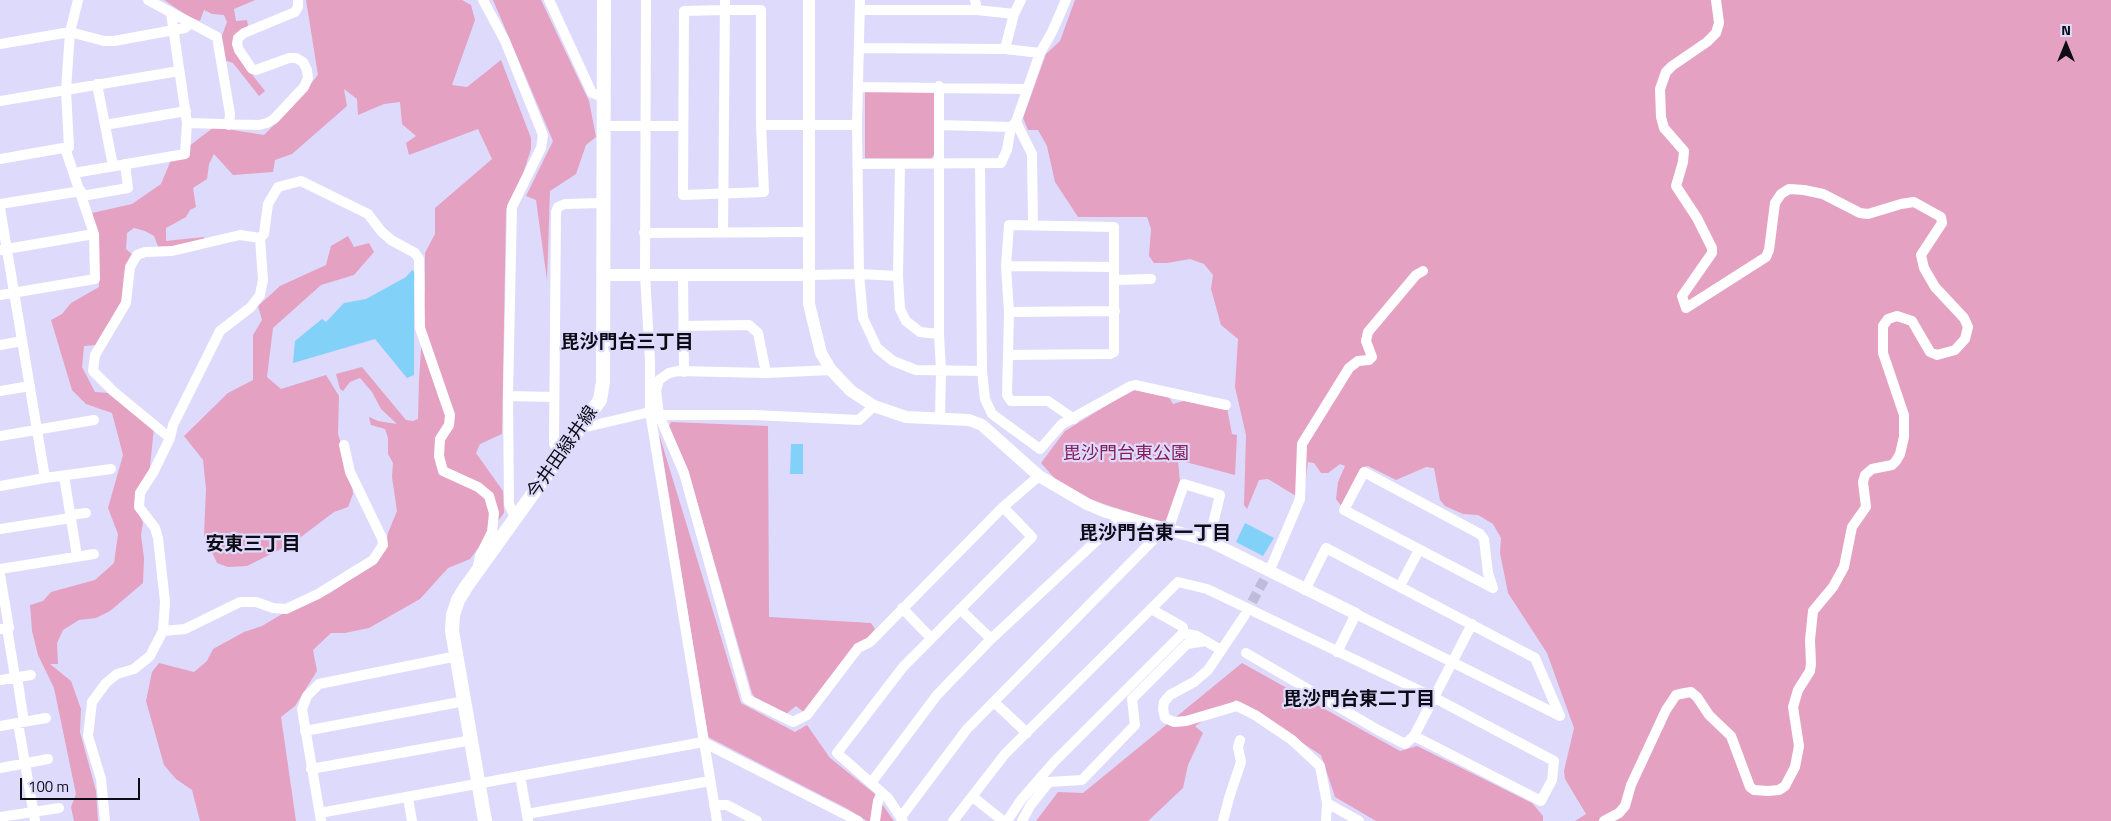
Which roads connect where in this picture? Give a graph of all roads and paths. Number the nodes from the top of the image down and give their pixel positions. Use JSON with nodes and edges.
{"nodes":[{"id":1,"x":78,"y":0,"type":"edge"},
{"id":2,"x":148,"y":0,"type":"edge"},
{"id":3,"x":298,"y":0,"type":"edge"},
{"id":4,"x":483,"y":0,"type":"edge"},
{"id":5,"x":549,"y":0,"type":"edge"},
{"id":6,"x":604,"y":0,"type":"edge"},
{"id":7,"x":646,"y":0,"type":"edge"},
{"id":8,"x":809,"y":0,"type":"edge"},
{"id":9,"x":1021,"y":0,"type":"edge"},
{"id":10,"x":1066,"y":0,"type":"edge"},
{"id":11,"x":1716,"y":0,"type":"edge"},
{"id":12,"x":724,"y":5,"type":"edge"},
{"id":13,"x":860,"y":5,"type":"edge"},
{"id":14,"x":976,"y":5,"type":"edge"},
{"id":15,"x":171,"y":13,"type":"junction"},
{"id":16,"x":1014,"y":14,"type":"junction"},
{"id":17,"x":191,"y":23,"type":"junction"},
{"id":18,"x":172,"y":30,"type":"junction"},
{"id":19,"x":70,"y":32,"type":"junction"},
{"id":20,"x":0,"y":44,"type":"edge"},
{"id":21,"x":859,"y":48,"type":"junction"},
{"id":22,"x":1006,"y":49,"type":"junction"},
{"id":23,"x":1040,"y":52,"type":"junction"},
{"id":24,"x":179,"y":71,"type":"junction"},
{"id":25,"x":98,"y":84,"type":"junction"},
{"id":26,"x":939,"y":86,"type":"junction"},
{"id":27,"x":859,"y":87,"type":"junction"},
{"id":28,"x":1025,"y":89,"type":"junction"},
{"id":29,"x":66,"y":90,"type":"junction"},
{"id":30,"x":604,"y":97,"type":"junction"},
{"id":31,"x":0,"y":101,"type":"edge"},
{"id":32,"x":186,"y":111,"type":"junction"},
{"id":33,"x":187,"y":123,"type":"junction"},
{"id":34,"x":807,"y":124,"type":"junction"},
{"id":35,"x":1013,"y":124,"type":"junction"},
{"id":36,"x":105,"y":125,"type":"junction"},
{"id":37,"x":229,"y":125,"type":"junction"},
{"id":38,"x":644,"y":125,"type":"junction"},
{"id":39,"x":761,"y":125,"type":"junction"},
{"id":40,"x":857,"y":125,"type":"junction"},
{"id":41,"x":939,"y":125,"type":"junction"},
{"id":42,"x":603,"y":126,"type":"junction"},
{"id":43,"x":683,"y":126,"type":"junction"},
{"id":44,"x":65,"y":148,"type":"junction"},
{"id":45,"x":0,"y":159,"type":"edge"},
{"id":46,"x":125,"y":164,"type":"junction"},
{"id":47,"x":859,"y":164,"type":"junction"},
{"id":48,"x":900,"y":164,"type":"junction"},
{"id":49,"x":980,"y":164,"type":"junction"},
{"id":50,"x":938,"y":165,"type":"junction"},
{"id":51,"x":112,"y":166,"type":"junction"},
{"id":52,"x":74,"y":173,"type":"junction"},
{"id":53,"x":82,"y":193,"type":"junction"},
{"id":54,"x":722,"y":194,"type":"junction"},
{"id":55,"x":602,"y":203,"type":"junction"},
{"id":56,"x":0,"y":206,"type":"edge"},
{"id":57,"x":1033,"y":224,"type":"junction"},
{"id":58,"x":808,"y":232,"type":"junction"},
{"id":59,"x":644,"y":233,"type":"junction"},
{"id":60,"x":723,"y":233,"type":"junction"},
{"id":61,"x":94,"y":234,"type":"junction"},
{"id":62,"x":260,"y":238,"type":"junction"},
{"id":63,"x":3,"y":249,"type":"edge"},
{"id":64,"x":1006,"y":266,"type":"junction"},
{"id":65,"x":1114,"y":267,"type":"junction"},
{"id":66,"x":1423,"y":271,"type":"dead end"},
{"id":67,"x":859,"y":274,"type":"junction"},
{"id":68,"x":603,"y":275,"type":"junction"},
{"id":69,"x":644,"y":275,"type":"junction"},
{"id":70,"x":810,"y":275,"type":"junction"},
{"id":71,"x":683,"y":276,"type":"junction"},
{"id":72,"x":898,"y":276,"type":"junction"},
{"id":73,"x":1151,"y":279,"type":"dead end"},
{"id":74,"x":1115,"y":280,"type":"junction"},
{"id":75,"x":14,"y":292,"type":"junction"},
{"id":76,"x":0,"y":295,"type":"edge"},
{"id":77,"x":1116,"y":311,"type":"junction"},
{"id":78,"x":1009,"y":312,"type":"junction"},
{"id":79,"x":684,"y":326,"type":"junction"},
{"id":80,"x":939,"y":334,"type":"junction"},
{"id":81,"x":22,"y":341,"type":"junction"},
{"id":82,"x":0,"y":345,"type":"edge"},
{"id":83,"x":1008,"y":356,"type":"junction"},
{"id":84,"x":830,"y":370,"type":"junction"},
{"id":85,"x":941,"y":371,"type":"junction"},
{"id":86,"x":982,"y":371,"type":"junction"},
{"id":87,"x":684,"y":372,"type":"junction"},
{"id":88,"x":766,"y":373,"type":"junction"},
{"id":89,"x":30,"y":386,"type":"junction"},
{"id":90,"x":0,"y":391,"type":"edge"},
{"id":91,"x":508,"y":396,"type":"junction"},
{"id":92,"x":554,"y":397,"type":"junction"},
{"id":93,"x":1226,"y":405,"type":"dead end"},
{"id":94,"x":874,"y":406,"type":"junction"},
{"id":95,"x":654,"y":413,"type":"junction"},
{"id":96,"x":940,"y":419,"type":"junction"},
{"id":97,"x":94,"y":420,"type":"dead end"},
{"id":98,"x":1074,"y":420,"type":"junction"},
{"id":99,"x":582,"y":428,"type":"junction"},
{"id":100,"x":37,"y":430,"type":"junction"},
{"id":101,"x":0,"y":436,"type":"edge"},
{"id":102,"x":170,"y":438,"type":"junction"},
{"id":103,"x":344,"y":445,"type":"dead end"},
{"id":104,"x":563,"y":454,"type":"junction"},
{"id":105,"x":110,"y":469,"type":"dead end"},
{"id":106,"x":64,"y":476,"type":"junction"},
{"id":107,"x":1039,"y":476,"type":"junction"},
{"id":108,"x":45,"y":478,"type":"junction"},
{"id":109,"x":0,"y":486,"type":"edge"},
{"id":110,"x":1003,"y":507,"type":"junction"},
{"id":111,"x":86,"y":513,"type":"dead end"},
{"id":112,"x":1123,"y":516,"type":"junction"},
{"id":113,"x":70,"y":517,"type":"junction"},
{"id":114,"x":516,"y":520,"type":"junction"},
{"id":115,"x":0,"y":529,"type":"edge"},
{"id":116,"x":1167,"y":529,"type":"junction"},
{"id":117,"x":1209,"y":541,"type":"junction"},
{"id":118,"x":1419,"y":550,"type":"junction"},
{"id":119,"x":94,"y":554,"type":"dead end"},
{"id":120,"x":77,"y":556,"type":"junction"},
{"id":121,"x":1272,"y":565,"type":"tunnel mouth"},
{"id":122,"x":0,"y":569,"type":"edge"},
{"id":123,"x":477,"y":574,"type":"junction"},
{"id":124,"x":0,"y":580,"type":"edge"},
{"id":125,"x":1400,"y":586,"type":"junction"},
{"id":126,"x":1305,"y":590,"type":"junction"},
{"id":127,"x":902,"y":608,"type":"junction"},
{"id":128,"x":960,"y":609,"type":"junction"},
{"id":129,"x":1151,"y":609,"type":"junction"},
{"id":130,"x":1356,"y":614,"type":"junction"},
{"id":131,"x":1245,"y":615,"type":"tunnel mouth"},
{"id":132,"x":1472,"y":624,"type":"junction"},
{"id":133,"x":3,"y":629,"type":"edge"},
{"id":134,"x":163,"y":631,"type":"junction"},
{"id":135,"x":1183,"y":633,"type":"junction"},
{"id":136,"x":931,"y":638,"type":"junction"},
{"id":137,"x":991,"y":639,"type":"junction"},
{"id":138,"x":1206,"y":641,"type":"junction"},
{"id":139,"x":1221,"y":650,"type":"junction"},
{"id":140,"x":1337,"y":652,"type":"junction"},
{"id":141,"x":1246,"y":654,"type":"dead end"},
{"id":142,"x":457,"y":656,"type":"junction"},
{"id":143,"x":1452,"y":661,"type":"junction"},
{"id":144,"x":30,"y":675,"type":"dead end"},
{"id":145,"x":16,"y":677,"type":"junction"},
{"id":146,"x":0,"y":680,"type":"edge"},
{"id":147,"x":1434,"y":697,"type":"junction"},
{"id":148,"x":465,"y":701,"type":"junction"},
{"id":149,"x":994,"y":702,"type":"junction"},
{"id":150,"x":46,"y":718,"type":"dead end"},
{"id":151,"x":21,"y":723,"type":"junction"},
{"id":152,"x":0,"y":726,"type":"edge"},
{"id":153,"x":305,"y":730,"type":"junction"},
{"id":154,"x":1026,"y":733,"type":"junction"},
{"id":155,"x":1414,"y":736,"type":"junction"},
{"id":156,"x":472,"y":740,"type":"junction"},
{"id":157,"x":1240,"y":740,"type":"dead end"},
{"id":158,"x":703,"y":742,"type":"junction"},
{"id":159,"x":48,"y":759,"type":"dead end"},
{"id":160,"x":25,"y":763,"type":"junction"},
{"id":161,"x":0,"y":768,"type":"edge"},
{"id":162,"x":311,"y":768,"type":"junction"},
{"id":163,"x":520,"y":776,"type":"junction"},
{"id":164,"x":710,"y":781,"type":"junction"},
{"id":165,"x":871,"y":782,"type":"junction"},
{"id":166,"x":479,"y":784,"type":"junction"},
{"id":167,"x":882,"y":793,"type":"junction"},
{"id":168,"x":973,"y":797,"type":"junction"},
{"id":169,"x":408,"y":798,"type":"junction"},
{"id":170,"x":1327,"y":803,"type":"junction"},
{"id":171,"x":714,"y":805,"type":"junction"},
{"id":172,"x":59,"y":808,"type":"dead end"},
{"id":173,"x":34,"y":816,"type":"edge"},
{"id":174,"x":0,"y":817,"type":"edge"},
{"id":175,"x":320,"y":817,"type":"edge"},
{"id":176,"x":528,"y":818,"type":"edge"},
{"id":177,"x":902,"y":819,"type":"edge"},
{"id":178,"x":105,"y":821,"type":"edge"},
{"id":179,"x":412,"y":821,"type":"edge"},
{"id":180,"x":486,"y":821,"type":"edge"},
{"id":181,"x":717,"y":821,"type":"edge"},
{"id":182,"x":758,"y":821,"type":"edge"},
{"id":183,"x":858,"y":821,"type":"edge"},
{"id":184,"x":875,"y":821,"type":"edge"},
{"id":185,"x":953,"y":821,"type":"edge"},
{"id":186,"x":1003,"y":821,"type":"edge"},
{"id":187,"x":1007,"y":821,"type":"edge"},
{"id":188,"x":1022,"y":821,"type":"edge"},
{"id":189,"x":1224,"y":821,"type":"edge"},
{"id":190,"x":1326,"y":821,"type":"edge"},
{"id":191,"x":1359,"y":821,"type":"edge"},
{"id":192,"x":1604,"y":821,"type":"edge"}],
"edges":[{"from":1,"to":19,"type":"street"},
{"from":2,"to":15,"type":"street"},
{"from":3,"to":37,"type":"street"},
{"from":4,"to":91,"type":"street"},
{"from":5,"to":30,"type":"street"},
{"from":6,"to":30,"type":"main road","name":"今井田緑井線"},
{"from":7,"to":38,"type":"street"},
{"from":8,"to":34,"type":"street"},
{"from":9,"to":16,"type":"street"},
{"from":10,"to":23,"type":"street"},
{"from":11,"to":192,"type":"street"},
{"from":12,"to":39,"type":"street"},
{"from":12,"to":43,"type":"street"},
{"from":12,"to":54,"type":"street"},
{"from":13,"to":14,"type":"street"},
{"from":13,"to":21,"type":"street"},
{"from":14,"to":16,"type":"street"},
{"from":15,"to":17,"type":"street"},
{"from":15,"to":18,"type":"street"},
{"from":16,"to":22,"type":"street"},
{"from":17,"to":18,"type":"street"},
{"from":17,"to":37,"type":"street"},
{"from":18,"to":19,"type":"street"},
{"from":18,"to":24,"type":"street"},
{"from":19,"to":20,"type":"street"},
{"from":19,"to":29,"type":"street"},
{"from":21,"to":22,"type":"street"},
{"from":21,"to":27,"type":"street"},
{"from":22,"to":23,"type":"street"},
{"from":23,"to":28,"type":"street"},
{"from":24,"to":25,"type":"street"},
{"from":24,"to":32,"type":"street"},
{"from":25,"to":29,"type":"street"},
{"from":25,"to":36,"type":"street"},
{"from":26,"to":27,"type":"street"},
{"from":26,"to":28,"type":"street"},
{"from":26,"to":41,"type":"street"},
{"from":27,"to":40,"type":"street"},
{"from":28,"to":35,"type":"street"},
{"from":29,"to":31,"type":"street"},
{"from":29,"to":44,"type":"street"},
{"from":30,"to":42,"type":"main road","name":"今井田緑井線"},
{"from":32,"to":33,"type":"street"},
{"from":32,"to":36,"type":"street"},
{"from":33,"to":37,"type":"street"},
{"from":33,"to":46,"type":"street"},
{"from":34,"to":39,"type":"street"},
{"from":34,"to":40,"type":"street"},
{"from":34,"to":58,"type":"street"},
{"from":35,"to":41,"type":"street"},
{"from":35,"to":49,"type":"street"},
{"from":35,"to":57,"type":"street"},
{"from":36,"to":51,"type":"street"},
{"from":38,"to":42,"type":"street"},
{"from":38,"to":43,"type":"street"},
{"from":38,"to":59,"type":"street"},
{"from":39,"to":54,"type":"street"},
{"from":40,"to":47,"type":"street"},
{"from":41,"to":50,"type":"street"},
{"from":42,"to":55,"type":"main road","name":"今井田緑井線"},
{"from":43,"to":54,"type":"street"},
{"from":44,"to":45,"type":"street"},
{"from":44,"to":52,"type":"street"},
{"from":46,"to":51,"type":"street"},
{"from":46,"to":53,"type":"street"},
{"from":47,"to":48,"type":"street"},
{"from":47,"to":67,"type":"street"},
{"from":48,"to":50,"type":"street"},
{"from":48,"to":72,"type":"street"},
{"from":49,"to":50,"type":"street"},
{"from":49,"to":86,"type":"street"},
{"from":50,"to":80,"type":"street"},
{"from":51,"to":52,"type":"street"},
{"from":52,"to":53,"type":"street"},
{"from":53,"to":56,"type":"street"},
{"from":53,"to":61,"type":"street"},
{"from":54,"to":60,"type":"street"},
{"from":55,"to":68,"type":"main road","name":"今井田緑井線"},
{"from":55,"to":92,"type":"street"},
{"from":56,"to":63,"type":"street"},
{"from":57,"to":64,"type":"street"},
{"from":57,"to":65,"type":"street"},
{"from":58,"to":60,"type":"street"},
{"from":58,"to":70,"type":"street"},
{"from":59,"to":60,"type":"street"},
{"from":59,"to":69,"type":"street"},
{"from":61,"to":63,"type":"street"},
{"from":61,"to":75,"type":"street"},
{"from":62,"to":102,"type":"street"},
{"from":62,"to":102,"type":"street"},
{"from":62,"to":123,"type":"street"},
{"from":63,"to":75,"type":"street"},
{"from":64,"to":65,"type":"street"},
{"from":64,"to":78,"type":"street"},
{"from":65,"to":74,"type":"street"},
{"from":66,"to":121,"type":"street"},
{"from":67,"to":70,"type":"street"},
{"from":67,"to":72,"type":"street"},
{"from":67,"to":85,"type":"street"},
{"from":68,"to":69,"type":"street"},
{"from":68,"to":99,"type":"main road","name":"今井田緑井線"},
{"from":69,"to":71,"type":"street"},
{"from":69,"to":95,"type":"street"},
{"from":70,"to":71,"type":"street"},
{"from":70,"to":84,"type":"street"},
{"from":71,"to":79,"type":"street"},
{"from":72,"to":80,"type":"street"},
{"from":73,"to":74,"type":"street"},
{"from":74,"to":77,"type":"street"},
{"from":75,"to":76,"type":"street"},
{"from":75,"to":81,"type":"street"},
{"from":77,"to":78,"type":"street"},
{"from":77,"to":83,"type":"street"},
{"from":78,"to":83,"type":"street"},
{"from":79,"to":87,"type":"street"},
{"from":79,"to":88,"type":"street"},
{"from":80,"to":85,"type":"street"},
{"from":81,"to":82,"type":"street"},
{"from":81,"to":89,"type":"street"},
{"from":83,"to":98,"type":"street"},
{"from":84,"to":88,"type":"street"},
{"from":84,"to":94,"type":"street"},
{"from":85,"to":86,"type":"street"},
{"from":85,"to":96,"type":"street"},
{"from":86,"to":98,"type":"street"},
{"from":87,"to":88,"type":"street"},
{"from":87,"to":95,"type":"street"},
{"from":89,"to":90,"type":"street"},
{"from":89,"to":100,"type":"street"},
{"from":91,"to":92,"type":"street"},
{"from":91,"to":114,"type":"street"},
{"from":92,"to":104,"type":"street"},
{"from":93,"to":98,"type":"street"},
{"from":94,"to":95,"type":"street"},
{"from":94,"to":96,"type":"street"},
{"from":95,"to":99,"type":"street"},
{"from":95,"to":127,"type":"street"},
{"from":95,"to":158,"type":"street"},
{"from":96,"to":107,"type":"street"},
{"from":97,"to":100,"type":"street"},
{"from":99,"to":104,"type":"main road","name":"今井田緑井線"},
{"from":100,"to":101,"type":"street"},
{"from":100,"to":108,"type":"street"},
{"from":102,"to":134,"type":"street"},
{"from":103,"to":134,"type":"street"},
{"from":104,"to":114,"type":"main road","name":"今井田緑井線"},
{"from":105,"to":106,"type":"street"},
{"from":106,"to":108,"type":"street"},
{"from":106,"to":113,"type":"street"},
{"from":107,"to":110,"type":"street"},
{"from":107,"to":112,"type":"street"},
{"from":108,"to":109,"type":"street"},
{"from":110,"to":127,"type":"street"},
{"from":110,"to":128,"type":"street"},
{"from":111,"to":113,"type":"street"},
{"from":112,"to":116,"type":"street"},
{"from":112,"to":137,"type":"street"},
{"from":113,"to":115,"type":"street"},
{"from":113,"to":120,"type":"street"},
{"from":114,"to":123,"type":"main road","name":"今井田緑井線"},
{"from":116,"to":117,"type":"street"},
{"from":116,"to":117,"type":"street"},
{"from":116,"to":149,"type":"street"},
{"from":117,"to":126,"type":"street"},
{"from":118,"to":118,"type":"street"},
{"from":118,"to":125,"type":"street"},
{"from":119,"to":120,"type":"street"},
{"from":120,"to":122,"type":"street"},
{"from":123,"to":142,"type":"main road","name":"今井田緑井線"},
{"from":124,"to":133,"type":"street"},
{"from":125,"to":126,"type":"street"},
{"from":125,"to":132,"type":"street"},
{"from":126,"to":130,"type":"street"},
{"from":127,"to":136,"type":"street"},
{"from":128,"to":136,"type":"street"},
{"from":128,"to":137,"type":"street"},
{"from":129,"to":135,"type":"street"},
{"from":129,"to":140,"type":"street"},
{"from":129,"to":154,"type":"street"},
{"from":130,"to":140,"type":"street"},
{"from":130,"to":143,"type":"street"},
{"from":131,"to":139,"type":"street"},
{"from":132,"to":143,"type":"street"},
{"from":132,"to":143,"type":"street"},
{"from":133,"to":145,"type":"street"},
{"from":134,"to":178,"type":"street"},
{"from":135,"to":138,"type":"street"},
{"from":135,"to":187,"type":"street"},
{"from":136,"to":165,"type":"street"},
{"from":137,"to":165,"type":"street"},
{"from":138,"to":139,"type":"street"},
{"from":138,"to":188,"type":"street"},
{"from":139,"to":170,"type":"street"},
{"from":140,"to":147,"type":"street"},
{"from":141,"to":155,"type":"street"},
{"from":142,"to":148,"type":"main road","name":"今井田緑井線"},
{"from":142,"to":153,"type":"street"},
{"from":143,"to":147,"type":"street"},
{"from":144,"to":145,"type":"street"},
{"from":145,"to":146,"type":"street"},
{"from":145,"to":151,"type":"street"},
{"from":147,"to":155,"type":"street"},
{"from":147,"to":155,"type":"street"},
{"from":148,"to":153,"type":"street"},
{"from":148,"to":156,"type":"main road","name":"今井田緑井線"},
{"from":149,"to":154,"type":"street"},
{"from":149,"to":177,"type":"street"},
{"from":150,"to":151,"type":"street"},
{"from":151,"to":152,"type":"street"},
{"from":151,"to":160,"type":"street"},
{"from":153,"to":162,"type":"street"},
{"from":154,"to":168,"type":"street"},
{"from":156,"to":162,"type":"street"},
{"from":156,"to":166,"type":"main road","name":"今井田緑井線"},
{"from":157,"to":189,"type":"street"},
{"from":158,"to":163,"type":"street"},
{"from":158,"to":164,"type":"street"},
{"from":158,"to":183,"type":"street"},
{"from":159,"to":160,"type":"street"},
{"from":160,"to":161,"type":"street"},
{"from":160,"to":173,"type":"street"},
{"from":162,"to":175,"type":"street"},
{"from":163,"to":166,"type":"street"},
{"from":163,"to":176,"type":"street"},
{"from":164,"to":171,"type":"street"},
{"from":164,"to":176,"type":"street"},
{"from":165,"to":167,"type":"street"},
{"from":166,"to":169,"type":"street"},
{"from":166,"to":180,"type":"main road","name":"今井田緑井線"},
{"from":167,"to":177,"type":"street"},
{"from":167,"to":184,"type":"street"},
{"from":168,"to":185,"type":"street"},
{"from":168,"to":186,"type":"street"},
{"from":169,"to":175,"type":"street"},
{"from":169,"to":179,"type":"street"},
{"from":170,"to":190,"type":"street"},
{"from":170,"to":191,"type":"street"},
{"from":171,"to":181,"type":"street"},
{"from":171,"to":182,"type":"street"},
{"from":172,"to":173,"type":"street"},
{"from":173,"to":174,"type":"street"}]}
